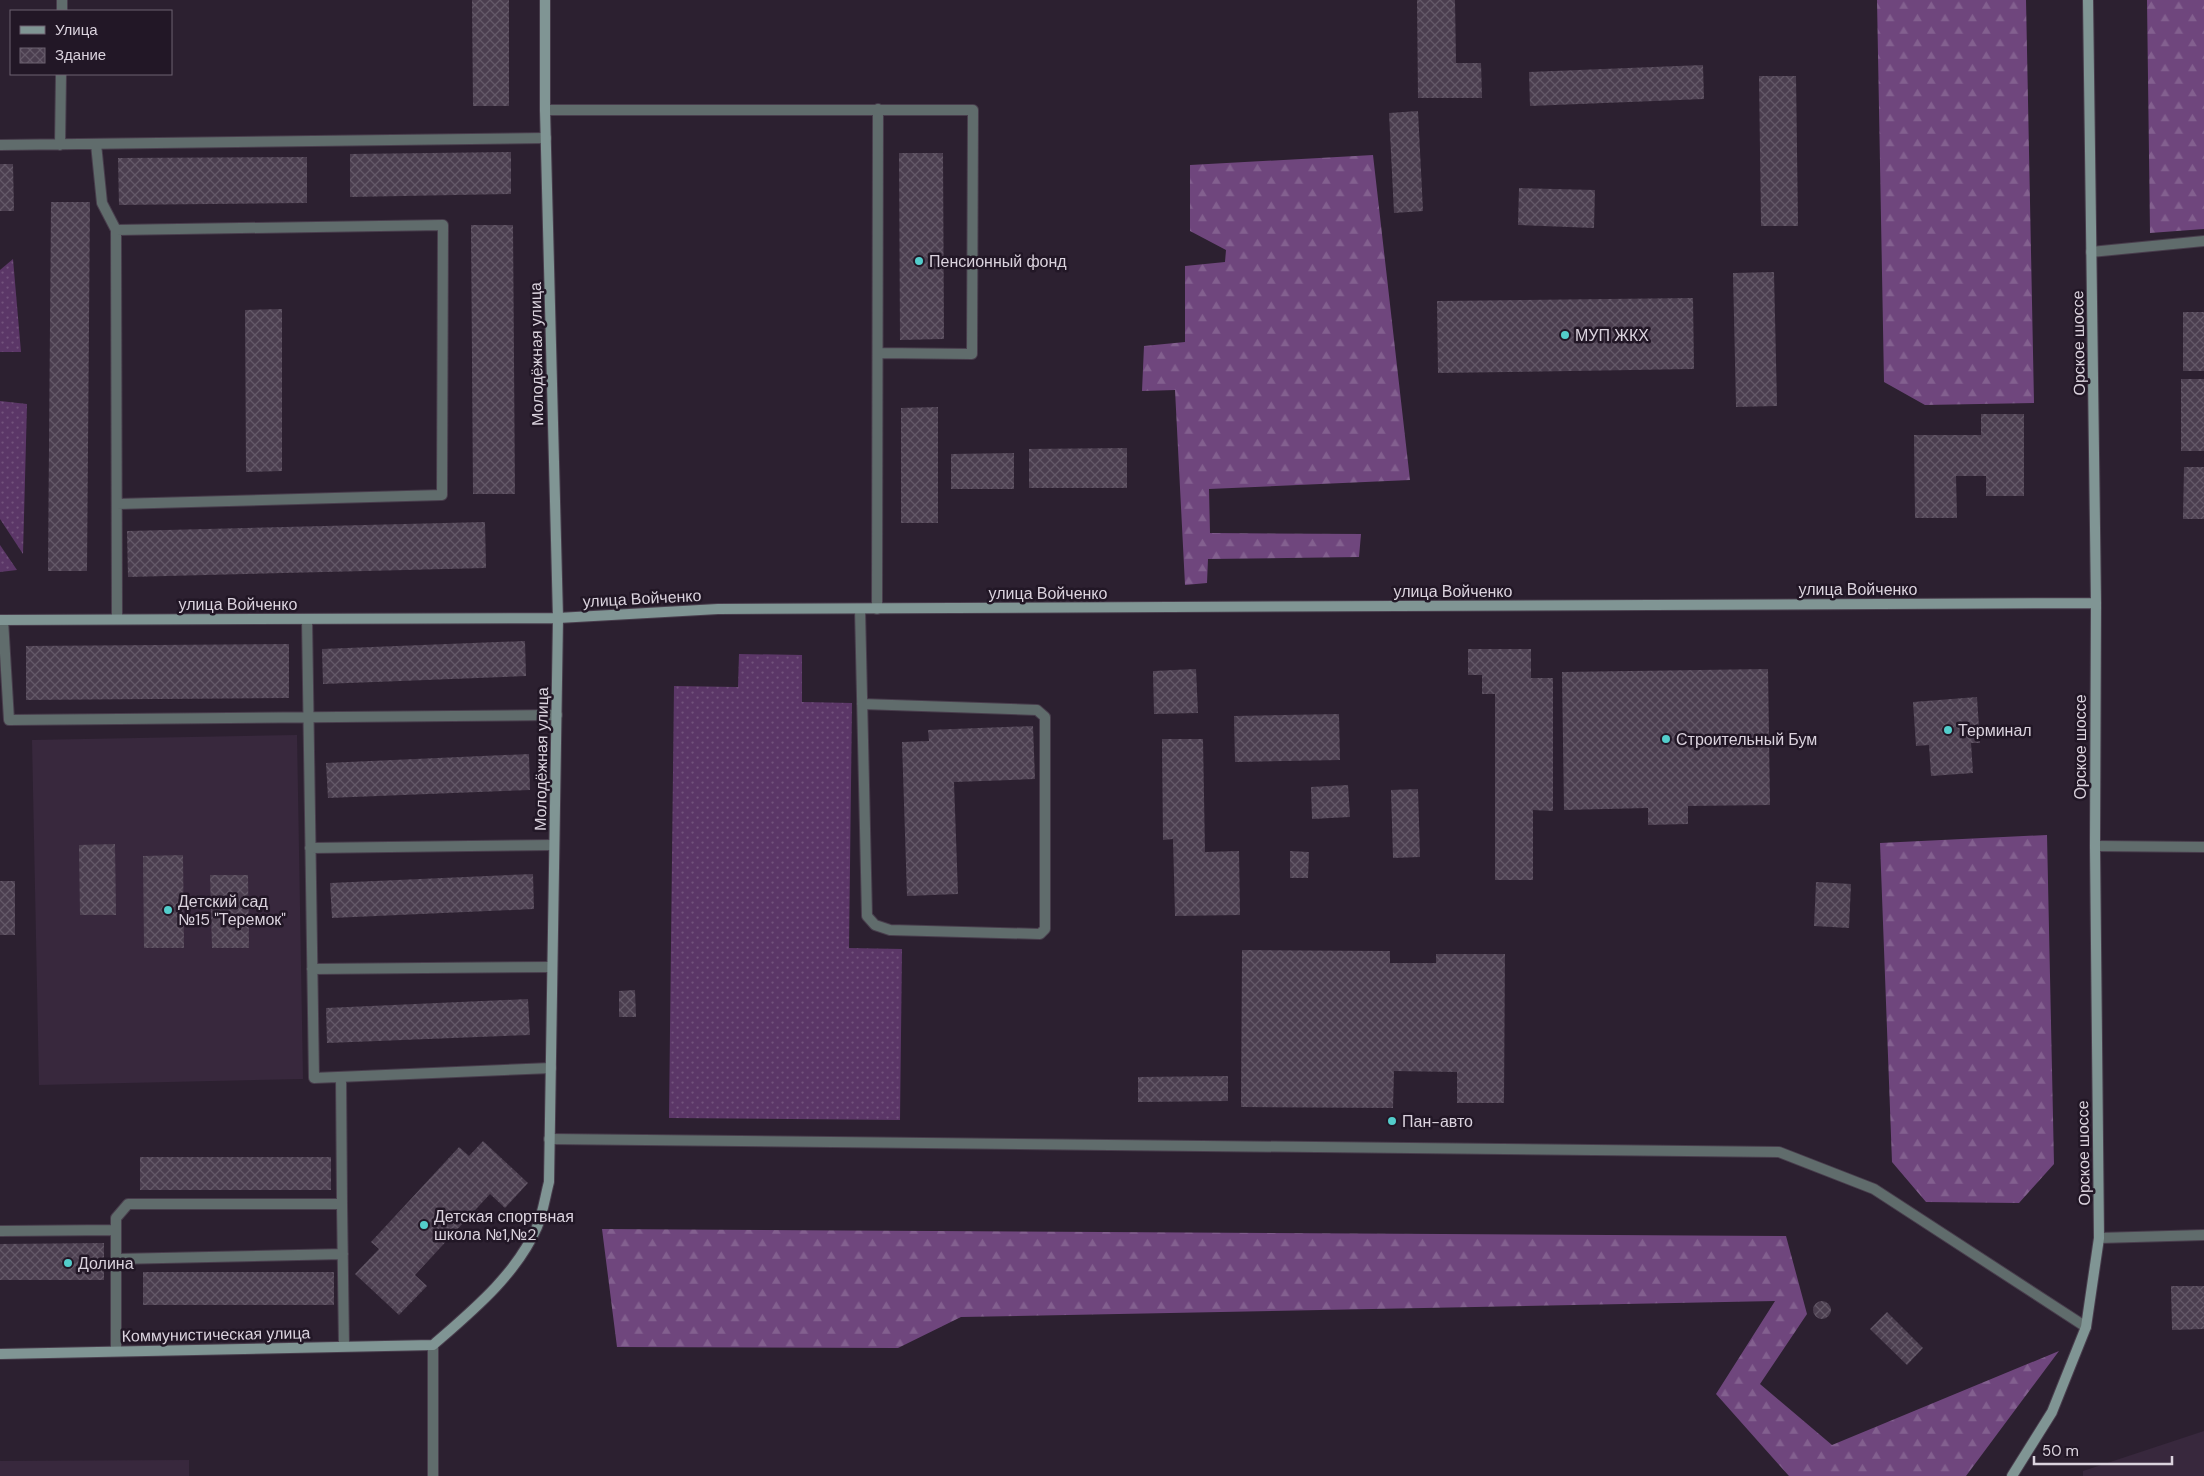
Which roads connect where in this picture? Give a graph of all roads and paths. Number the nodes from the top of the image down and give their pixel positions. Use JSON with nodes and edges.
{"nodes":[{"id":1,"x":545,"y":0,"type":"edge"},
{"id":2,"x":2088,"y":0,"type":"edge"},
{"id":3,"x":61,"y":75,"type":"edge"},
{"id":4,"x":878,"y":109,"type":"junction"},
{"id":5,"x":545,"y":110,"type":"junction"},
{"id":6,"x":546,"y":138,"type":"junction"},
{"id":7,"x":96,"y":144,"type":"junction"},
{"id":8,"x":60,"y":145,"type":"junction"},
{"id":9,"x":0,"y":146,"type":"edge"},
{"id":10,"x":116,"y":230,"type":"junction"},
{"id":11,"x":2204,"y":241,"type":"edge"},
{"id":12,"x":2092,"y":252,"type":"junction"},
{"id":13,"x":879,"y":353,"type":"junction"},
{"id":14,"x":117,"y":504,"type":"junction"},
{"id":15,"x":2096,"y":603,"type":"junction"},
{"id":16,"x":860,"y":609,"type":"junction"},
{"id":17,"x":877,"y":609,"type":"junction"},
{"id":18,"x":558,"y":618,"type":"junction"},
{"id":19,"x":116,"y":619,"type":"junction"},
{"id":20,"x":307,"y":619,"type":"junction"},
{"id":21,"x":1,"y":620,"type":"edge"},
{"id":22,"x":862,"y":704,"type":"junction"},
{"id":23,"x":557,"y":715,"type":"junction"},
{"id":24,"x":308,"y":718,"type":"junction"},
{"id":25,"x":554,"y":845,"type":"junction"},
{"id":26,"x":2095,"y":846,"type":"junction"},
{"id":27,"x":2204,"y":847,"type":"edge"},
{"id":28,"x":310,"y":848,"type":"junction"},
{"id":29,"x":552,"y":968,"type":"junction"},
{"id":30,"x":312,"y":969,"type":"junction"},
{"id":31,"x":551,"y":1068,"type":"junction"},
{"id":32,"x":341,"y":1077,"type":"junction"},
{"id":33,"x":550,"y":1139,"type":"junction"},
{"id":34,"x":342,"y":1204,"type":"junction"},
{"id":35,"x":116,"y":1230,"type":"junction"},
{"id":36,"x":0,"y":1231,"type":"edge"},
{"id":37,"x":2204,"y":1235,"type":"edge"},
{"id":38,"x":2099,"y":1238,"type":"junction"},
{"id":39,"x":343,"y":1254,"type":"junction"},
{"id":40,"x":116,"y":1259,"type":"junction"},
{"id":41,"x":2086,"y":1327,"type":"junction"},
{"id":42,"x":433,"y":1345,"type":"junction"},
{"id":43,"x":344,"y":1346,"type":"junction"},
{"id":44,"x":116,"y":1351,"type":"junction"},
{"id":45,"x":0,"y":1354,"type":"edge"},
{"id":46,"x":434,"y":1476,"type":"edge"},
{"id":47,"x":2012,"y":1476,"type":"edge"}],
"edges":[{"from":1,"to":5,"type":"main road","name":"Молодёжная улица"},
{"from":2,"to":12,"type":"main road","name":"Орское шоссе"},
{"from":3,"to":8,"type":"street"},
{"from":4,"to":5,"type":"street"},
{"from":4,"to":13,"type":"street"},
{"from":4,"to":13,"type":"street"},
{"from":5,"to":6,"type":"main road","name":"Молодёжная улица"},
{"from":6,"to":7,"type":"street"},
{"from":6,"to":18,"type":"main road","name":"Молодёжная улица"},
{"from":7,"to":8,"type":"street"},
{"from":7,"to":10,"type":"street"},
{"from":8,"to":9,"type":"street"},
{"from":10,"to":14,"type":"street"},
{"from":10,"to":14,"type":"street"},
{"from":11,"to":12,"type":"street"},
{"from":12,"to":15,"type":"main road","name":"Орское шоссе"},
{"from":13,"to":17,"type":"street"},
{"from":14,"to":19,"type":"street"},
{"from":15,"to":17,"type":"main road","name":"улица Войченко"},
{"from":15,"to":26,"type":"main road","name":"Орское шоссе"},
{"from":16,"to":17,"type":"main road","name":"улица Войченко"},
{"from":16,"to":18,"type":"main road","name":"улица Войченко"},
{"from":16,"to":22,"type":"street"},
{"from":18,"to":20,"type":"main road","name":"улица Войченко"},
{"from":18,"to":23,"type":"main road","name":"Молодёжная улица"},
{"from":19,"to":20,"type":"main road","name":"улица Войченко"},
{"from":19,"to":21,"type":"main road","name":"улица Войченко"},
{"from":20,"to":24,"type":"street"},
{"from":21,"to":24,"type":"street"},
{"from":22,"to":22,"type":"street"},
{"from":23,"to":24,"type":"street"},
{"from":23,"to":25,"type":"main road","name":"Молодёжная улица"},
{"from":24,"to":28,"type":"street"},
{"from":25,"to":28,"type":"street"},
{"from":25,"to":29,"type":"main road","name":"Молодёжная улица"},
{"from":26,"to":27,"type":"street"},
{"from":26,"to":38,"type":"main road","name":"Орское шоссе"},
{"from":28,"to":30,"type":"street"},
{"from":29,"to":30,"type":"street"},
{"from":29,"to":31,"type":"main road","name":"Молодёжная улица"},
{"from":30,"to":32,"type":"street"},
{"from":31,"to":32,"type":"street"},
{"from":31,"to":33,"type":"main road","name":"Молодёжная улица"},
{"from":32,"to":34,"type":"street"},
{"from":33,"to":41,"type":"street"},
{"from":33,"to":42,"type":"main road","name":"Молодёжная улица"},
{"from":34,"to":35,"type":"street"},
{"from":34,"to":39,"type":"street"},
{"from":35,"to":36,"type":"street"},
{"from":35,"to":40,"type":"street"},
{"from":37,"to":38,"type":"street"},
{"from":38,"to":41,"type":"main road","name":"Орское шоссе"},
{"from":39,"to":40,"type":"street"},
{"from":39,"to":43,"type":"street"},
{"from":40,"to":44,"type":"street"},
{"from":41,"to":47,"type":"main road","name":"Орское шоссе"},
{"from":42,"to":43,"type":"main road","name":"Коммунистическая улица"},
{"from":42,"to":46,"type":"street"},
{"from":43,"to":44,"type":"main road","name":"Коммунистическая улица"},
{"from":44,"to":45,"type":"main road","name":"Коммунистическая улица"}]}
